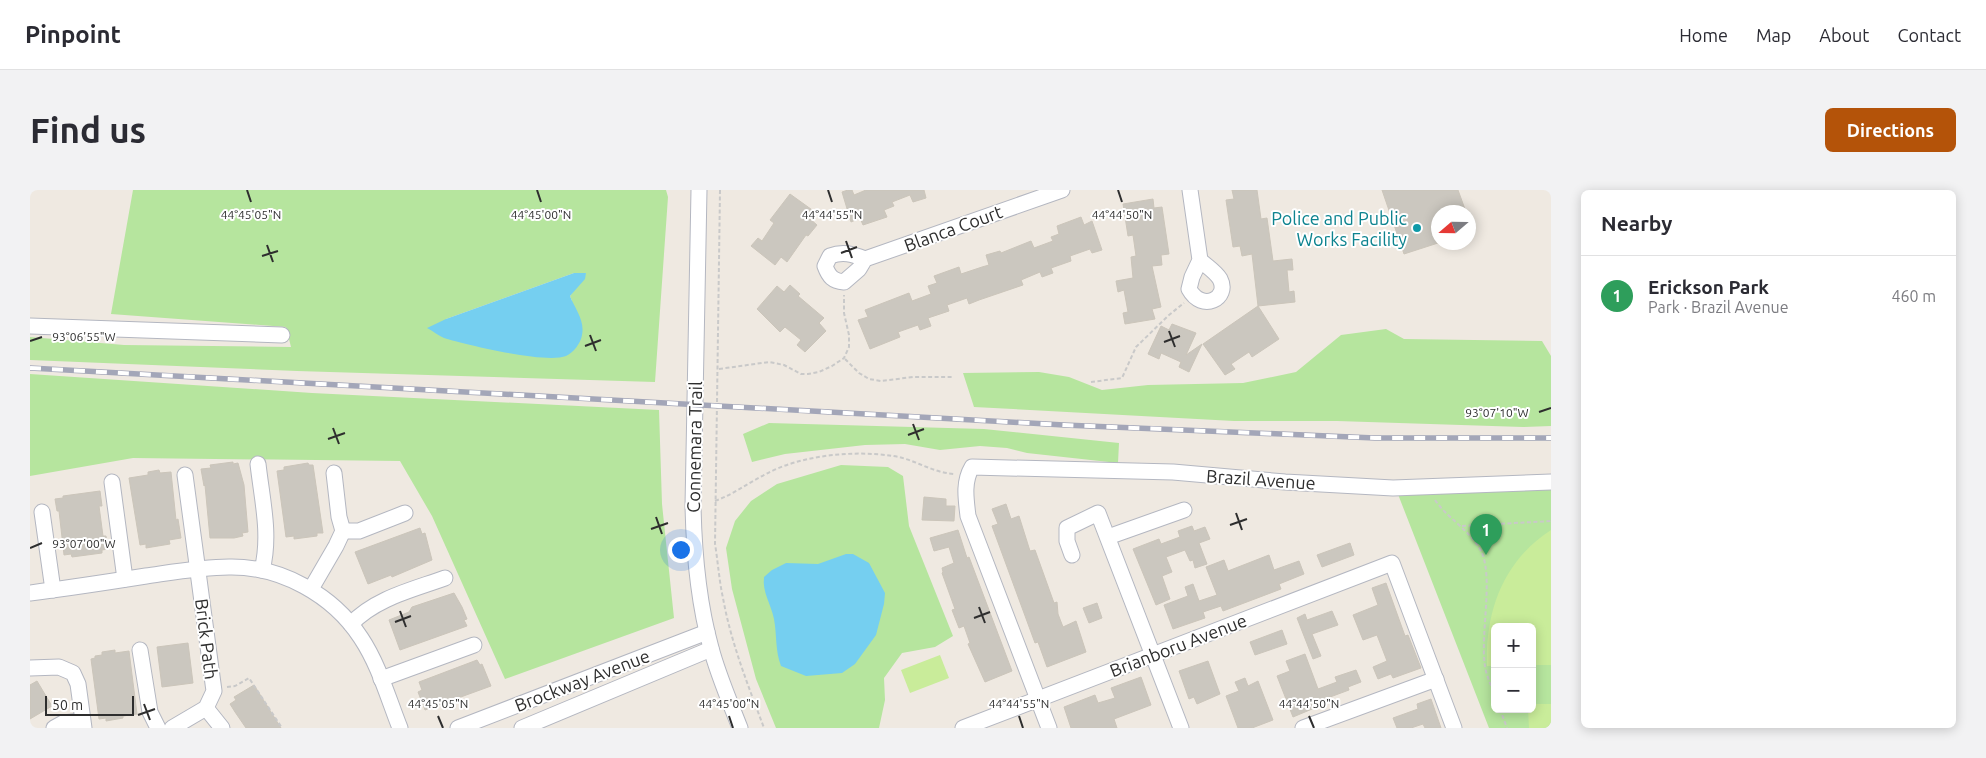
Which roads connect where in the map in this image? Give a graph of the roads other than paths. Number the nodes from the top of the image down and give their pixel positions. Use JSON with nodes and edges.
{"nodes":[{"id":1,"x":699,"y":190,"type":"edge"},
{"id":2,"x":1062,"y":190,"type":"edge"},
{"id":3,"x":1190,"y":190,"type":"edge"},
{"id":4,"x":1040,"y":193,"type":"edge"},
{"id":5,"x":865,"y":259,"type":"junction"},
{"id":6,"x":1200,"y":260,"type":"junction"},
{"id":7,"x":30,"y":326,"type":"edge"},
{"id":8,"x":282,"y":335,"type":"dead end"},
{"id":9,"x":258,"y":464,"type":"dead end"},
{"id":10,"x":334,"y":473,"type":"dead end"},
{"id":11,"x":185,"y":475,"type":"dead end"},
{"id":12,"x":112,"y":482,"type":"dead end"},
{"id":13,"x":1551,"y":482,"type":"edge"},
{"id":14,"x":1184,"y":510,"type":"dead end"},
{"id":15,"x":42,"y":512,"type":"dead end"},
{"id":16,"x":405,"y":513,"type":"dead end"},
{"id":17,"x":343,"y":531,"type":"junction"},
{"id":18,"x":1108,"y":537,"type":"junction"},
{"id":19,"x":1072,"y":555,"type":"dead end"},
{"id":20,"x":198,"y":569,"type":"junction"},
{"id":21,"x":262,"y":570,"type":"junction"},
{"id":22,"x":445,"y":578,"type":"dead end"},
{"id":23,"x":126,"y":579,"type":"junction"},
{"id":24,"x":311,"y":589,"type":"junction"},
{"id":25,"x":53,"y":590,"type":"junction"},
{"id":26,"x":30,"y":593,"type":"edge"},
{"id":27,"x":351,"y":624,"type":"junction"},
{"id":28,"x":707,"y":632,"type":"junction"},
{"id":29,"x":474,"y":645,"type":"dead end"},
{"id":30,"x":140,"y":650,"type":"dead end"},
{"id":31,"x":711,"y":650,"type":"junction"},
{"id":32,"x":1153,"y":655,"type":"junction"},
{"id":33,"x":30,"y":668,"type":"edge"},
{"id":34,"x":381,"y":679,"type":"junction"},
{"id":35,"x":1436,"y":679,"type":"junction"},
{"id":36,"x":540,"y":695,"type":"junction"},
{"id":37,"x":1038,"y":699,"type":"junction"},
{"id":38,"x":206,"y":708,"type":"junction"},
{"id":39,"x":550,"y":718,"type":"junction"},
{"id":40,"x":83,"y":724,"type":"edge"},
{"id":41,"x":54,"y":728,"type":"edge"},
{"id":42,"x":158,"y":728,"type":"edge"},
{"id":43,"x":172,"y":728,"type":"edge"},
{"id":44,"x":222,"y":728,"type":"edge"},
{"id":45,"x":400,"y":728,"type":"edge"},
{"id":46,"x":458,"y":728,"type":"edge"},
{"id":47,"x":522,"y":728,"type":"edge"},
{"id":48,"x":740,"y":728,"type":"edge"},
{"id":49,"x":963,"y":728,"type":"edge"},
{"id":50,"x":1049,"y":728,"type":"edge"},
{"id":51,"x":1181,"y":728,"type":"edge"},
{"id":52,"x":1303,"y":728,"type":"edge"},
{"id":53,"x":1454,"y":728,"type":"edge"}],
"edges":[{"from":1,"to":28,"type":"street","name":"Connemara Trail"},
{"from":2,"to":4,"type":"street","name":"Blanca Court"},
{"from":3,"to":6,"type":"street"},
{"from":4,"to":5,"type":"street","name":"Blanca Court"},
{"from":5,"to":5,"type":"street","name":"Blanca Court"},
{"from":6,"to":6,"type":"street"},
{"from":7,"to":8,"type":"street"},
{"from":9,"to":21,"type":"street"},
{"from":10,"to":17,"type":"street"},
{"from":11,"to":20,"type":"street","name":"Brick Path"},
{"from":12,"to":23,"type":"street"},
{"from":13,"to":37,"type":"street","name":"Brazil Avenue"},
{"from":14,"to":18,"type":"street"},
{"from":15,"to":25,"type":"street"},
{"from":16,"to":17,"type":"street"},
{"from":17,"to":24,"type":"street"},
{"from":18,"to":19,"type":"street"},
{"from":18,"to":32,"type":"street"},
{"from":20,"to":21,"type":"street"},
{"from":20,"to":23,"type":"street"},
{"from":20,"to":38,"type":"street","name":"Brick Path"},
{"from":21,"to":24,"type":"street"},
{"from":22,"to":27,"type":"street"},
{"from":23,"to":25,"type":"street"},
{"from":24,"to":27,"type":"street"},
{"from":25,"to":26,"type":"street"},
{"from":27,"to":34,"type":"street"},
{"from":28,"to":31,"type":"street","name":"Connemara Trail"},
{"from":28,"to":36,"type":"street","name":"Brockway Avenue"},
{"from":29,"to":34,"type":"street"},
{"from":30,"to":42,"type":"street"},
{"from":31,"to":39,"type":"street","name":"Brockway Avenue"},
{"from":31,"to":48,"type":"street","name":"Connemara Trail"},
{"from":32,"to":35,"type":"street","name":"Brianboru Avenue"},
{"from":32,"to":37,"type":"street","name":"Brianboru Avenue"},
{"from":32,"to":51,"type":"street"},
{"from":33,"to":40,"type":"street"},
{"from":34,"to":45,"type":"street"},
{"from":35,"to":52,"type":"street"},
{"from":35,"to":53,"type":"street"},
{"from":36,"to":39,"type":"street"},
{"from":36,"to":46,"type":"street","name":"Brockway Avenue"},
{"from":37,"to":49,"type":"street","name":"Brianboru Avenue"},
{"from":37,"to":50,"type":"street"},
{"from":38,"to":43,"type":"street"},
{"from":38,"to":44,"type":"street"},
{"from":39,"to":47,"type":"street","name":"Brockway Avenue"},
{"from":40,"to":41,"type":"street"}]}
